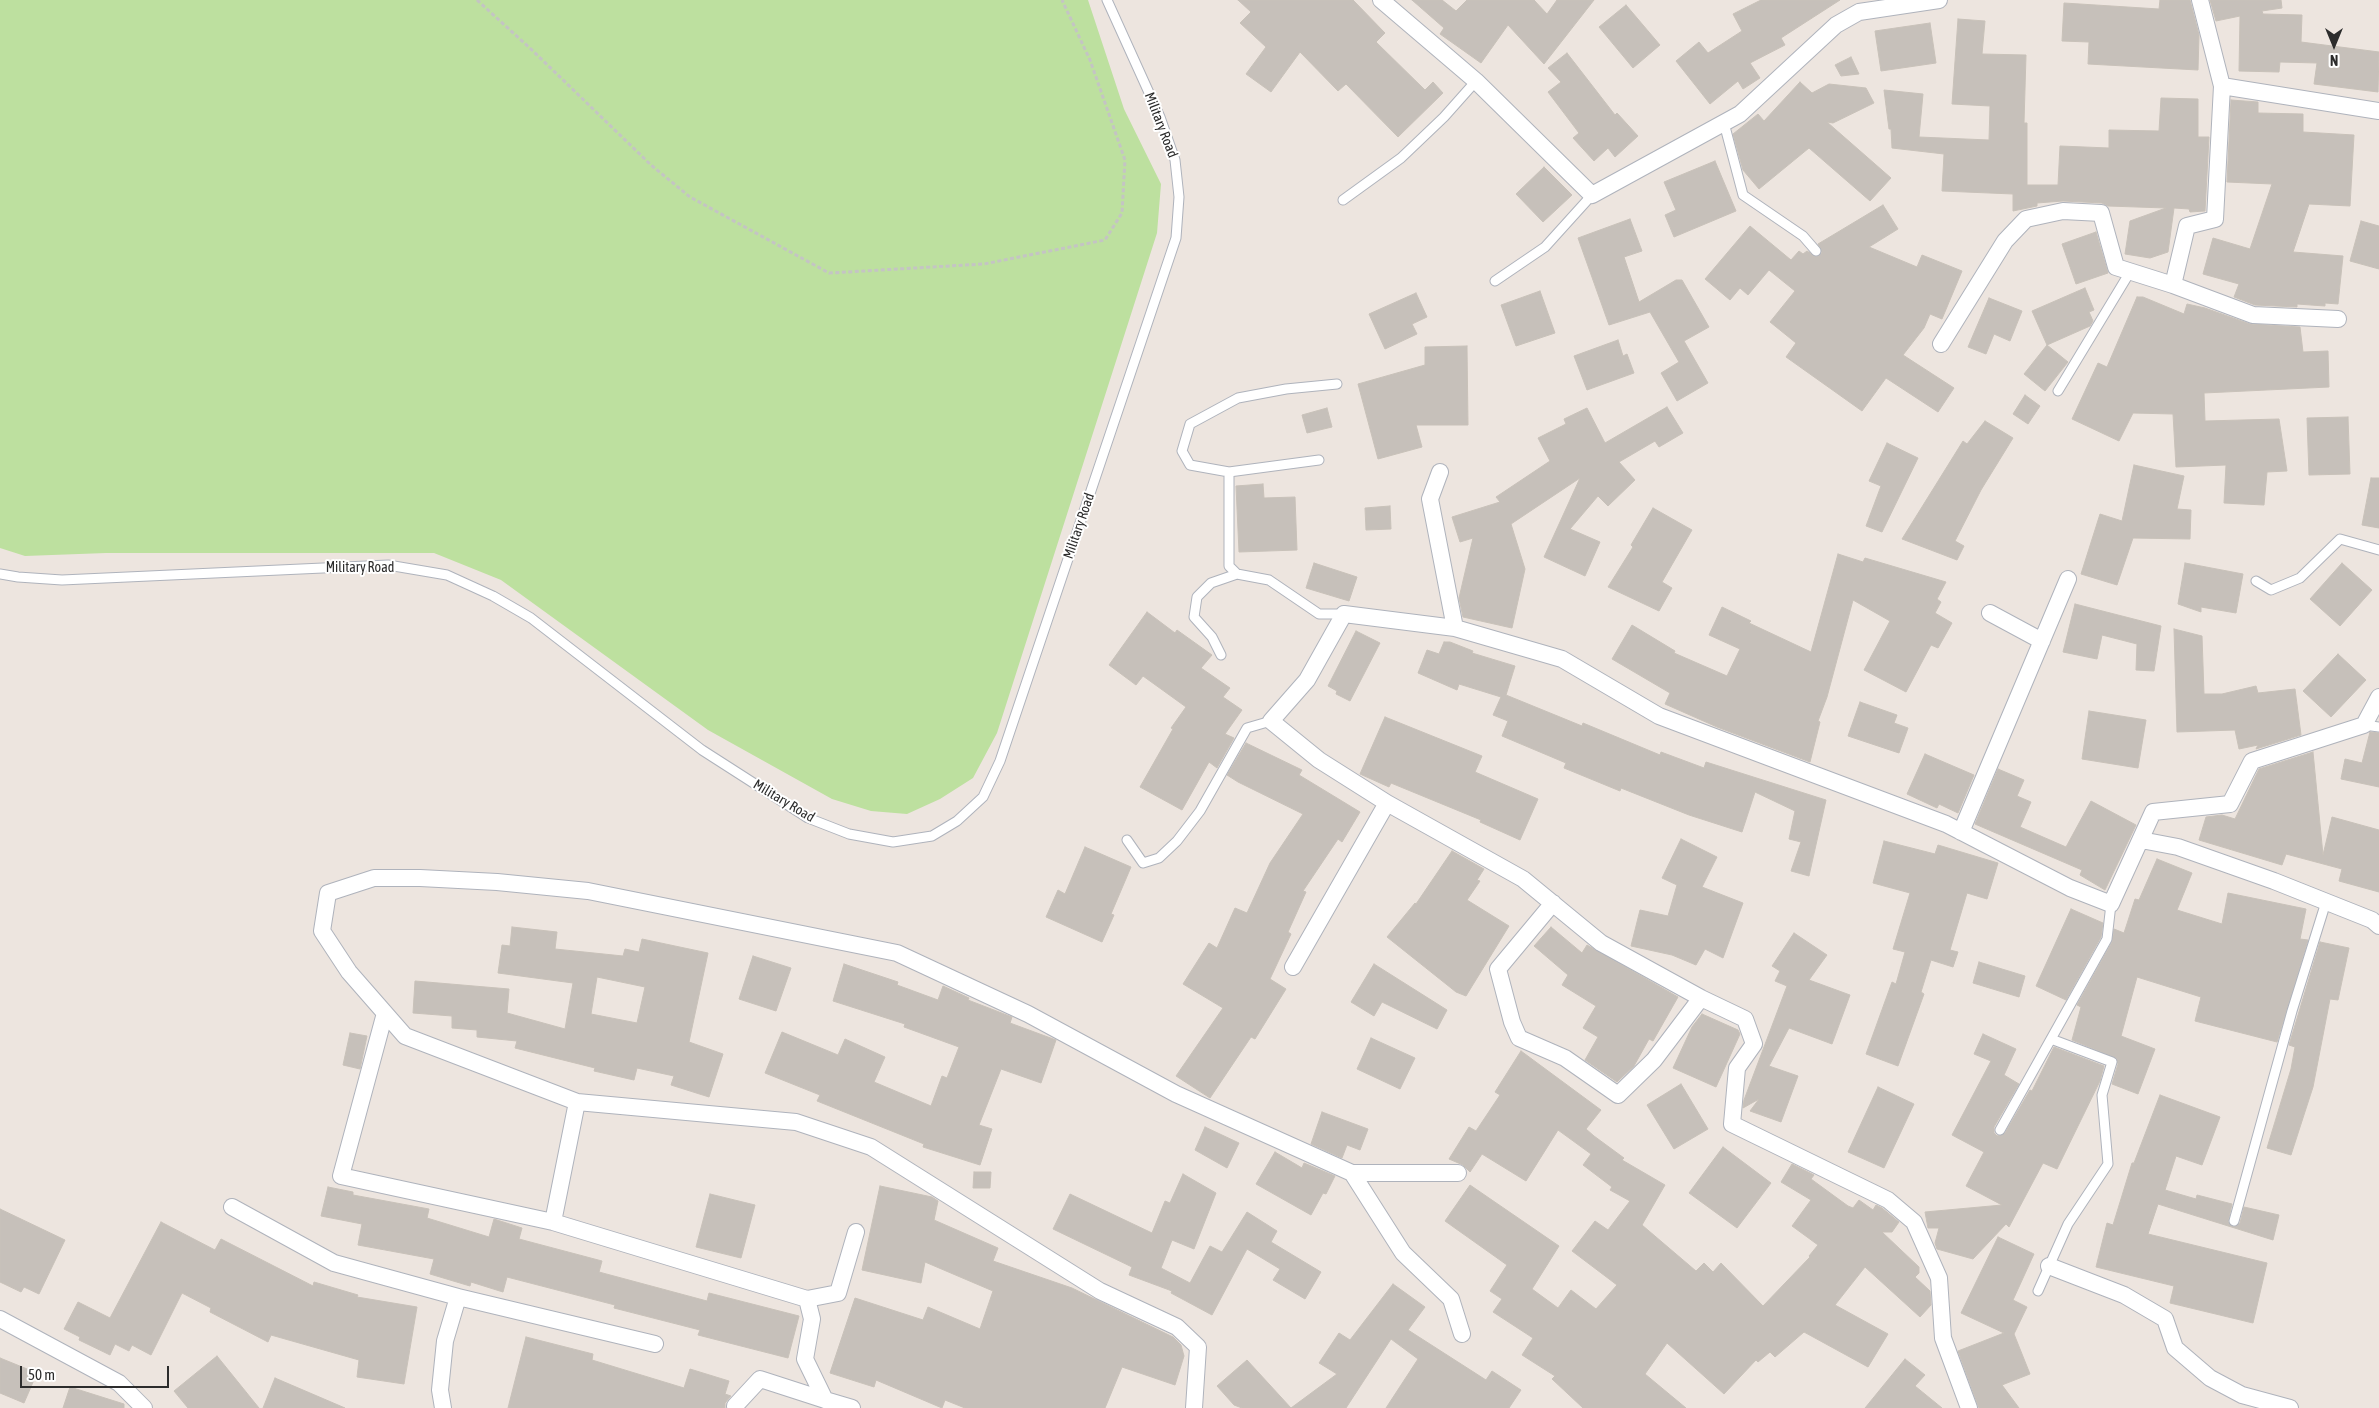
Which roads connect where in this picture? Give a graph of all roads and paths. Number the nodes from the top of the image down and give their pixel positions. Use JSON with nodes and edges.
{"nodes":[{"id":1,"x":477,"y":0,"type":"edge"},
{"id":2,"x":1062,"y":0,"type":"edge"},
{"id":3,"x":1107,"y":0,"type":"edge"},
{"id":4,"x":1381,"y":0,"type":"edge"},
{"id":5,"x":1939,"y":0,"type":"edge"},
{"id":6,"x":2200,"y":0,"type":"edge"},
{"id":7,"x":1855,"y":6,"type":"edge"},
{"id":8,"x":1476,"y":81,"type":"junction"},
{"id":9,"x":2222,"y":86,"type":"junction"},
{"id":10,"x":2379,"y":111,"type":"edge"},
{"id":11,"x":1724,"y":123,"type":"junction"},
{"id":12,"x":1592,"y":195,"type":"junction"},
{"id":13,"x":1342,"y":200,"type":"dead end"},
{"id":14,"x":1816,"y":251,"type":"dead end"},
{"id":15,"x":2130,"y":272,"type":"junction"},
{"id":16,"x":1495,"y":280,"type":"dead end"},
{"id":17,"x":2173,"y":285,"type":"junction"},
{"id":18,"x":2338,"y":319,"type":"dead end"},
{"id":19,"x":1941,"y":344,"type":"dead end"},
{"id":20,"x":1338,"y":384,"type":"dead end"},
{"id":21,"x":2058,"y":391,"type":"dead end"},
{"id":22,"x":1319,"y":460,"type":"dead end"},
{"id":23,"x":1229,"y":472,"type":"junction"},
{"id":24,"x":1440,"y":472,"type":"dead end"},
{"id":25,"x":2379,"y":550,"type":"edge"},
{"id":26,"x":0,"y":574,"type":"edge"},
{"id":27,"x":1237,"y":574,"type":"junction"},
{"id":28,"x":2068,"y":579,"type":"dead end"},
{"id":29,"x":2256,"y":581,"type":"dead end"},
{"id":30,"x":1990,"y":613,"type":"dead end"},
{"id":31,"x":1344,"y":614,"type":"junction"},
{"id":32,"x":1455,"y":628,"type":"junction"},
{"id":33,"x":2042,"y":641,"type":"junction"},
{"id":34,"x":1221,"y":655,"type":"dead end"},
{"id":35,"x":2379,"y":697,"type":"edge"},
{"id":36,"x":1272,"y":721,"type":"junction"},
{"id":37,"x":2371,"y":726,"type":"edge"},
{"id":38,"x":1387,"y":803,"type":"junction"},
{"id":39,"x":1961,"y":832,"type":"junction"},
{"id":40,"x":1128,"y":840,"type":"dead end"},
{"id":41,"x":2140,"y":840,"type":"junction"},
{"id":42,"x":2326,"y":902,"type":"junction"},
{"id":43,"x":1552,"y":903,"type":"junction"},
{"id":44,"x":2111,"y":904,"type":"junction"},
{"id":45,"x":2379,"y":926,"type":"edge"},
{"id":46,"x":1293,"y":967,"type":"dead end"},
{"id":47,"x":1700,"y":998,"type":"junction"},
{"id":48,"x":384,"y":1013,"type":"junction"},
{"id":49,"x":2051,"y":1039,"type":"junction"},
{"id":50,"x":577,"y":1102,"type":"junction"},
{"id":51,"x":2000,"y":1130,"type":"dead end"},
{"id":52,"x":1352,"y":1173,"type":"junction"},
{"id":53,"x":1458,"y":1173,"type":"dead end"},
{"id":54,"x":232,"y":1206,"type":"dead end"},
{"id":55,"x":2234,"y":1221,"type":"dead end"},
{"id":56,"x":553,"y":1222,"type":"junction"},
{"id":57,"x":856,"y":1232,"type":"dead end"},
{"id":58,"x":2049,"y":1266,"type":"junction"},
{"id":59,"x":2038,"y":1291,"type":"dead end"},
{"id":60,"x":458,"y":1297,"type":"junction"},
{"id":61,"x":806,"y":1299,"type":"junction"},
{"id":62,"x":0,"y":1319,"type":"edge"},
{"id":63,"x":1462,"y":1334,"type":"dead end"},
{"id":64,"x":655,"y":1344,"type":"dead end"},
{"id":65,"x":825,"y":1400,"type":"junction"},
{"id":66,"x":735,"y":1406,"type":"dead end"},
{"id":67,"x":144,"y":1408,"type":"edge"},
{"id":68,"x":443,"y":1408,"type":"edge"},
{"id":69,"x":852,"y":1408,"type":"edge"},
{"id":70,"x":1194,"y":1408,"type":"edge"},
{"id":71,"x":1969,"y":1408,"type":"edge"},
{"id":72,"x":2290,"y":1408,"type":"edge"}],
"edges":[{"from":1,"to":2,"type":"path"},
{"from":3,"to":26,"type":"lane","name":"Military Road"},
{"from":4,"to":8,"type":"street"},
{"from":5,"to":7,"type":"street"},
{"from":6,"to":9,"type":"street"},
{"from":7,"to":11,"type":"street"},
{"from":8,"to":12,"type":"street"},
{"from":8,"to":13,"type":"lane"},
{"from":9,"to":10,"type":"street"},
{"from":9,"to":17,"type":"street"},
{"from":11,"to":12,"type":"street"},
{"from":11,"to":14,"type":"lane"},
{"from":12,"to":16,"type":"lane"},
{"from":15,"to":17,"type":"street"},
{"from":15,"to":19,"type":"street"},
{"from":15,"to":21,"type":"lane"},
{"from":17,"to":18,"type":"street"},
{"from":20,"to":23,"type":"lane"},
{"from":22,"to":23,"type":"lane"},
{"from":23,"to":27,"type":"lane"},
{"from":24,"to":32,"type":"street"},
{"from":25,"to":29,"type":"lane"},
{"from":27,"to":31,"type":"lane"},
{"from":27,"to":34,"type":"lane"},
{"from":28,"to":33,"type":"street"},
{"from":30,"to":33,"type":"street"},
{"from":31,"to":32,"type":"street"},
{"from":31,"to":36,"type":"street"},
{"from":32,"to":39,"type":"street"},
{"from":33,"to":39,"type":"street"},
{"from":35,"to":37,"type":"street"},
{"from":36,"to":38,"type":"street"},
{"from":36,"to":40,"type":"lane"},
{"from":37,"to":41,"type":"street"},
{"from":38,"to":43,"type":"street"},
{"from":38,"to":46,"type":"street"},
{"from":39,"to":44,"type":"street"},
{"from":41,"to":42,"type":"street"},
{"from":41,"to":44,"type":"street"},
{"from":42,"to":45,"type":"street"},
{"from":42,"to":55,"type":"lane"},
{"from":43,"to":47,"type":"street"},
{"from":43,"to":47,"type":"street"},
{"from":44,"to":49,"type":"lane"},
{"from":47,"to":71,"type":"street"},
{"from":48,"to":50,"type":"street"},
{"from":48,"to":52,"type":"street"},
{"from":48,"to":56,"type":"street"},
{"from":49,"to":51,"type":"lane"},
{"from":49,"to":58,"type":"lane"},
{"from":50,"to":56,"type":"street"},
{"from":50,"to":70,"type":"street"},
{"from":52,"to":53,"type":"street"},
{"from":52,"to":63,"type":"street"},
{"from":54,"to":60,"type":"street"},
{"from":56,"to":61,"type":"street"},
{"from":57,"to":61,"type":"street"},
{"from":58,"to":59,"type":"lane"},
{"from":58,"to":72,"type":"street"},
{"from":60,"to":64,"type":"street"},
{"from":60,"to":68,"type":"street"},
{"from":61,"to":65,"type":"street"},
{"from":62,"to":67,"type":"street"},
{"from":65,"to":66,"type":"street"},
{"from":65,"to":69,"type":"street"}]}
